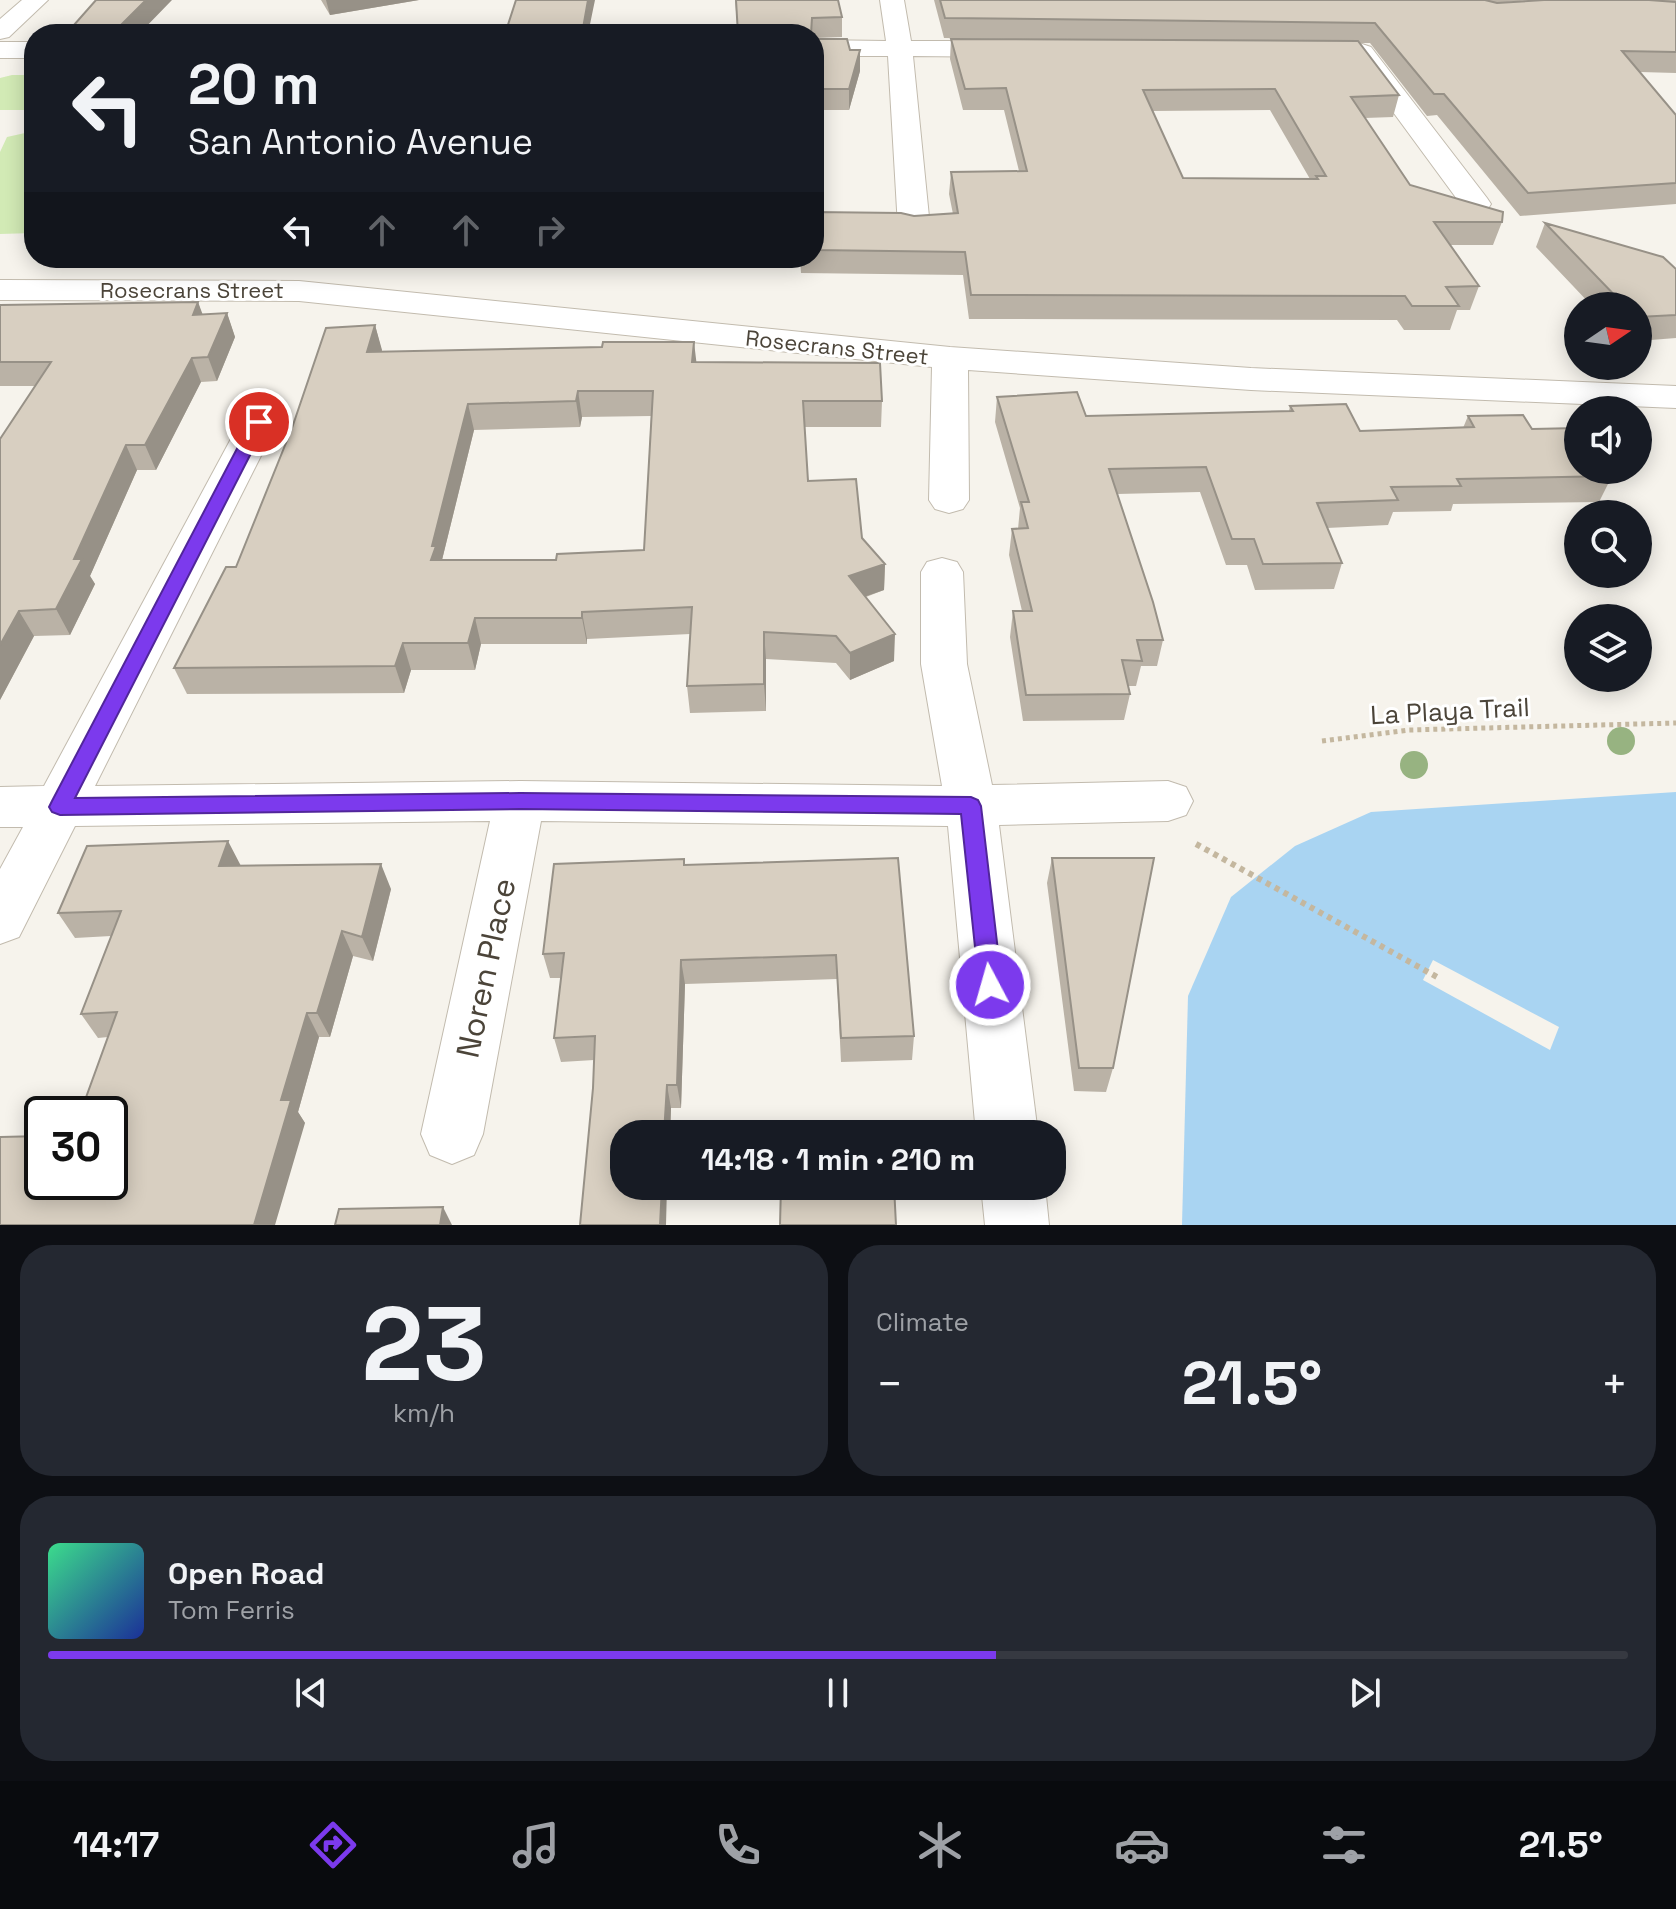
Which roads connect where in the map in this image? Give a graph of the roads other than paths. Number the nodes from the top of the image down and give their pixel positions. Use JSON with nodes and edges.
{"nodes":[{"id":1,"x":36,"y":0,"type":"edge"},
{"id":2,"x":892,"y":0,"type":"edge"},
{"id":3,"x":0,"y":32,"type":"edge"},
{"id":4,"x":824,"y":48,"type":"edge"},
{"id":5,"x":900,"y":48,"type":"junction"},
{"id":6,"x":1040,"y":49,"type":"edge"},
{"id":7,"x":0,"y":50,"type":"edge"},
{"id":8,"x":24,"y":50,"type":"edge"},
{"id":9,"x":1349,"y":52,"type":"edge"},
{"id":10,"x":1476,"y":204,"type":"edge"},
{"id":11,"x":914,"y":227,"type":"edge"},
{"id":12,"x":0,"y":290,"type":"edge"},
{"id":13,"x":950,"y":358,"type":"junction"},
{"id":14,"x":1676,"y":397,"type":"edge"},
{"id":15,"x":259,"y":422,"type":"dead end"},
{"id":16,"x":949,"y":500,"type":"dead end"},
{"id":17,"x":942,"y":572,"type":"dead end"},
{"id":18,"x":520,"y":801,"type":"junction"},
{"id":19,"x":1168,"y":801,"type":"dead end"},
{"id":20,"x":971,"y":806,"type":"junction"},
{"id":21,"x":0,"y":807,"type":"edge"},
{"id":22,"x":60,"y":807,"type":"junction"},
{"id":23,"x":0,"y":921,"type":"edge"},
{"id":24,"x":1005,"y":1120,"type":"edge"},
{"id":25,"x":452,"y":1134,"type":"dead end"},
{"id":26,"x":1014,"y":1200,"type":"edge"},
{"id":27,"x":1017,"y":1225,"type":"edge"}],
"edges":[{"from":1,"to":3,"type":"street"},
{"from":2,"to":5,"type":"street"},
{"from":4,"to":5,"type":"street"},
{"from":5,"to":6,"type":"street"},
{"from":5,"to":11,"type":"street"},
{"from":7,"to":8,"type":"street"},
{"from":9,"to":10,"type":"street"},
{"from":12,"to":13,"type":"street","name":"Rosecrans Street"},
{"from":13,"to":14,"type":"street","name":"Rosecrans Street"},
{"from":13,"to":16,"type":"street"},
{"from":15,"to":22,"type":"street"},
{"from":17,"to":20,"type":"street"},
{"from":18,"to":20,"type":"street"},
{"from":18,"to":22,"type":"street"},
{"from":18,"to":25,"type":"street","name":"Noren Place"},
{"from":19,"to":20,"type":"street"},
{"from":20,"to":24,"type":"street"},
{"from":21,"to":22,"type":"street"},
{"from":22,"to":23,"type":"street"},
{"from":26,"to":27,"type":"street"}]}
